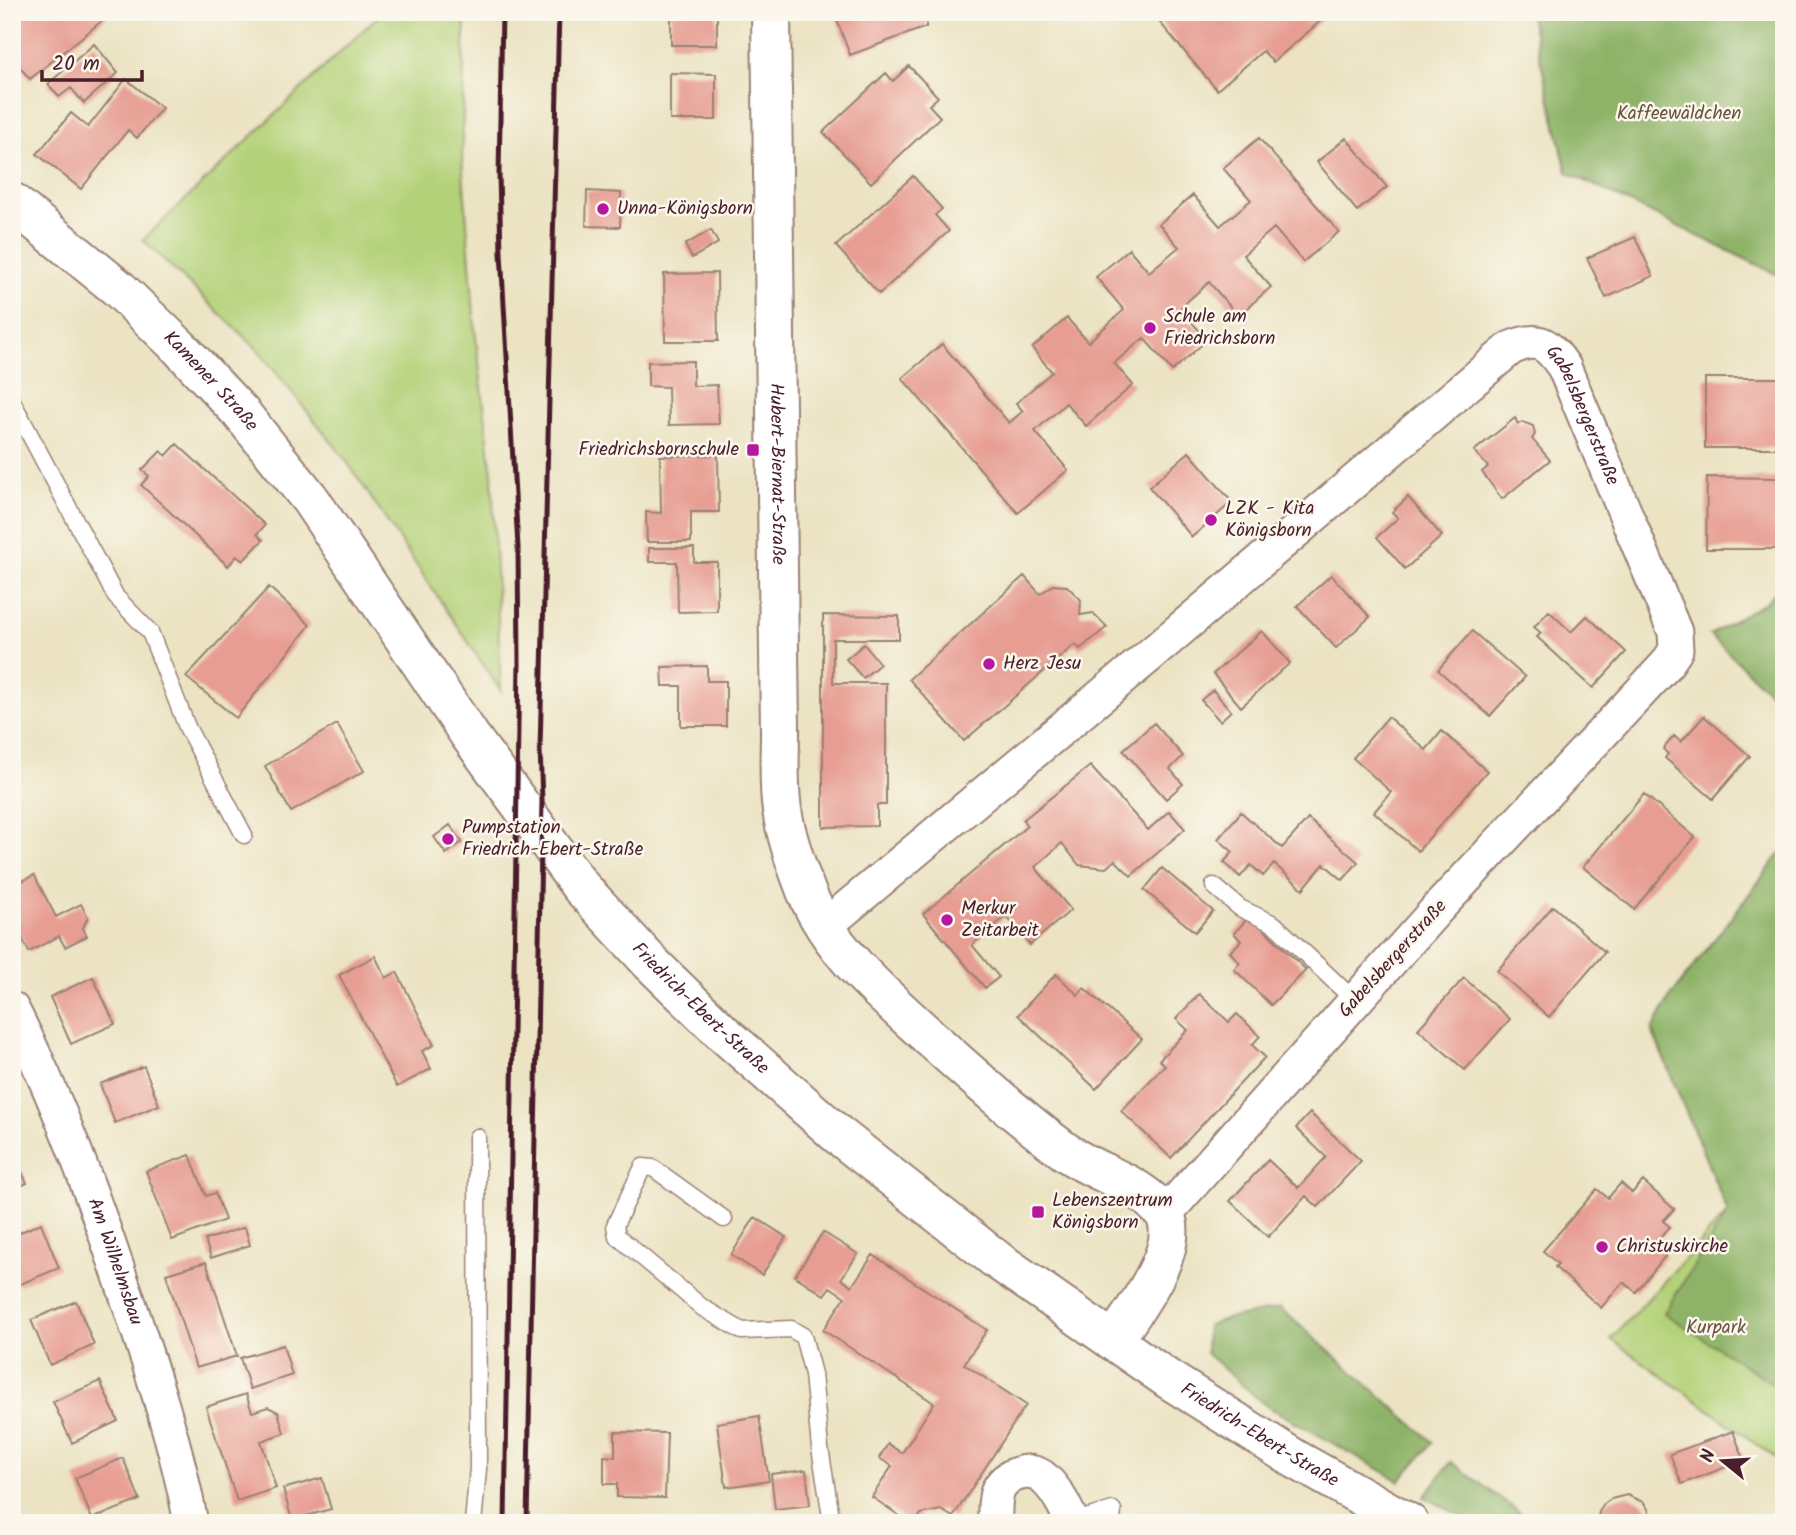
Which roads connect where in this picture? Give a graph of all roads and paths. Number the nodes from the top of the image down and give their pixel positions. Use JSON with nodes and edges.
{"nodes":[{"id":1,"x":771,"y":12,"type":"edge"},
{"id":2,"x":12,"y":202,"type":"edge"},
{"id":3,"x":12,"y":401,"type":"edge"},
{"id":4,"x":374,"y":593,"type":"joint"},
{"id":5,"x":244,"y":835,"type":"dead end"},
{"id":6,"x":1214,"y":886,"type":"dead end"},
{"id":7,"x":825,"y":926,"type":"junction"},
{"id":8,"x":1355,"y":1001,"type":"junction"},
{"id":9,"x":12,"y":1009,"type":"edge"},
{"id":10,"x":477,"y":1137,"type":"dead end"},
{"id":11,"x":1165,"y":1214,"type":"junction"},
{"id":12,"x":724,"y":1219,"type":"dead end"},
{"id":13,"x":1113,"y":1341,"type":"junction"},
{"id":14,"x":1069,"y":1522,"type":"edge"},
{"id":15,"x":191,"y":1523,"type":"edge"},
{"id":16,"x":473,"y":1523,"type":"edge"},
{"id":17,"x":832,"y":1523,"type":"edge"},
{"id":18,"x":995,"y":1523,"type":"edge"},
{"id":19,"x":1111,"y":1523,"type":"edge"},
{"id":20,"x":1409,"y":1523,"type":"edge"}],
"edges":[{"from":1,"to":7,"type":"main road","name":"Hubert-Biernat-Straße"},
{"from":2,"to":4,"type":"main road","name":"Kamener Straße"},
{"from":3,"to":5,"type":"lane"},
{"from":4,"to":13,"type":"main road","name":"Friedrich-Ebert-Straße"},
{"from":6,"to":8,"type":"lane"},
{"from":7,"to":8,"type":"street","name":"Gabelsbergerstraße"},
{"from":7,"to":11,"type":"main road"},
{"from":8,"to":11,"type":"street","name":"Gabelsbergerstraße"},
{"from":9,"to":15,"type":"street","name":"Am Wilhelmsbau"},
{"from":10,"to":16,"type":"lane"},
{"from":11,"to":13,"type":"main road"},
{"from":12,"to":17,"type":"lane"},
{"from":13,"to":20,"type":"main road","name":"Friedrich-Ebert-Straße"},
{"from":14,"to":18,"type":"street"},
{"from":14,"to":19,"type":"lane"}]}
